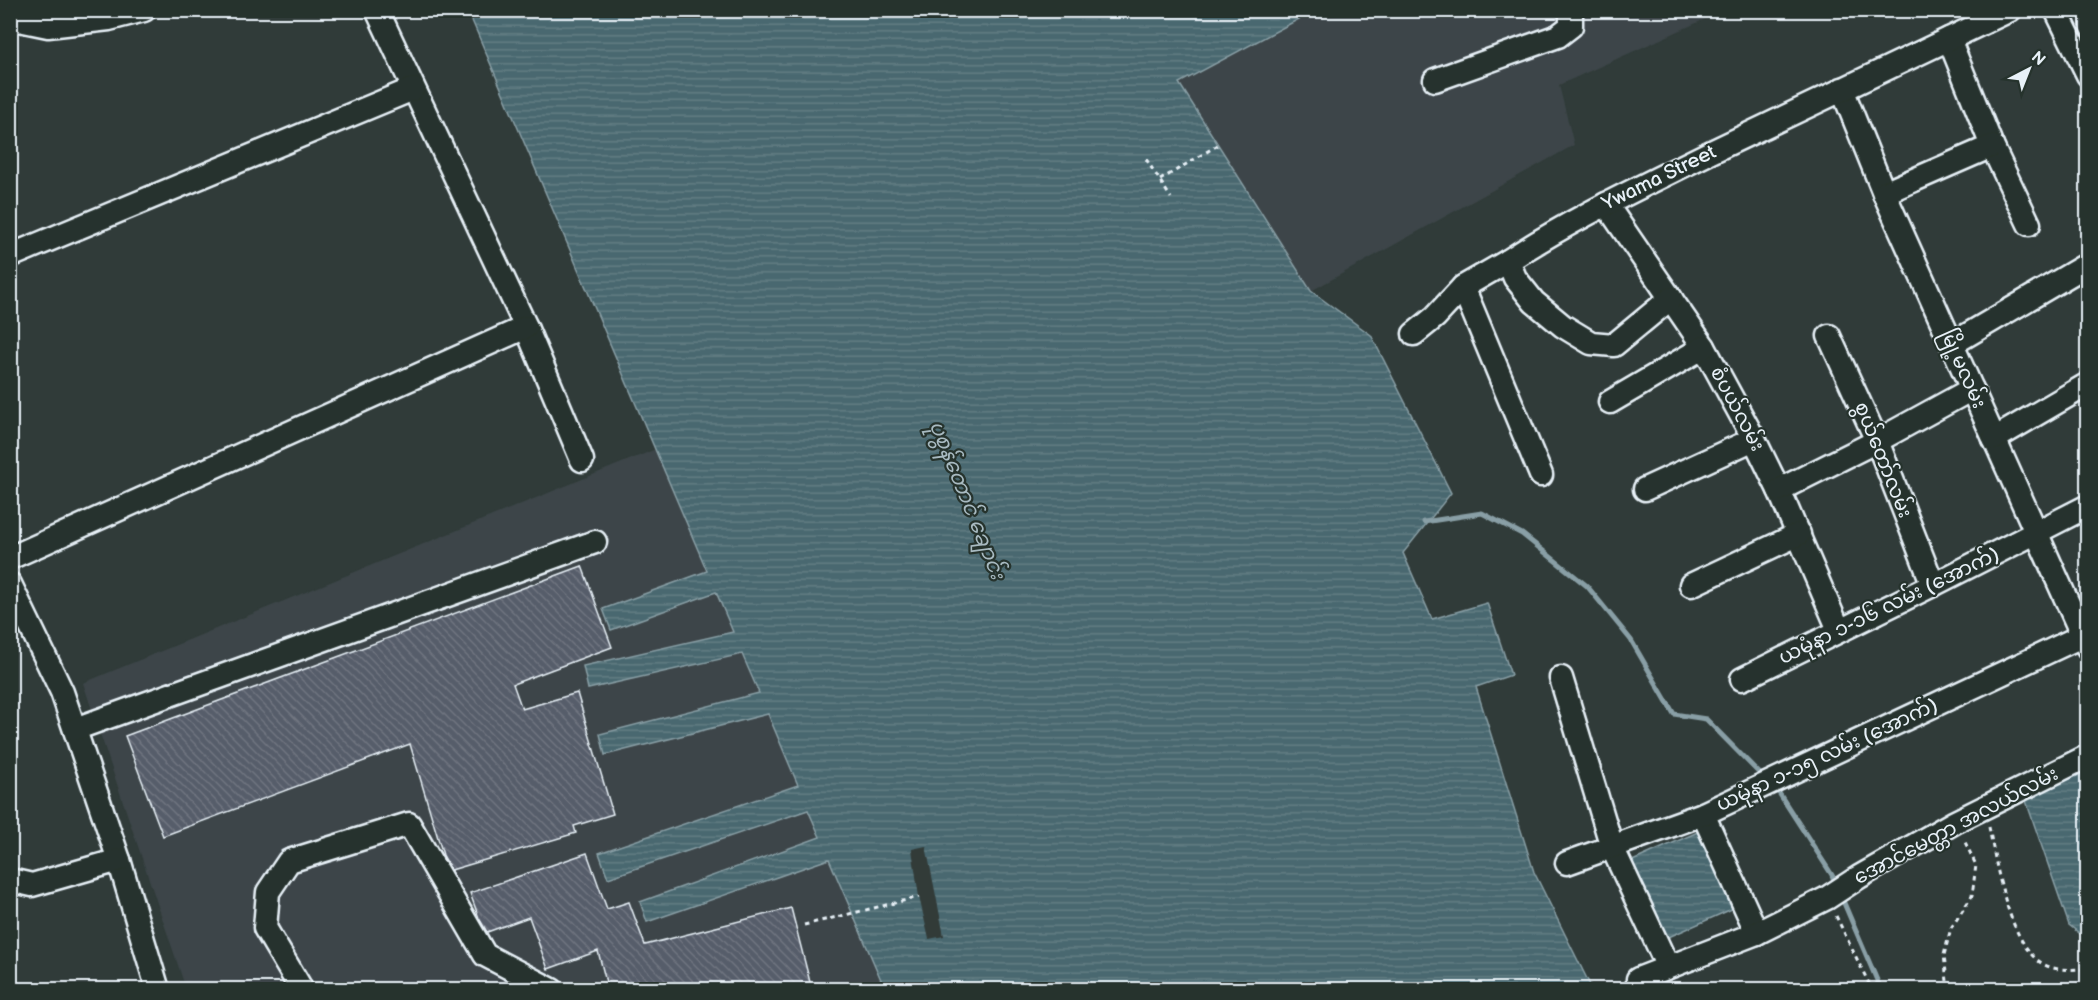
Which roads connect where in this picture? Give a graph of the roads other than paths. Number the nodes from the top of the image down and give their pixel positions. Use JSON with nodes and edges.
{"nodes":[{"id":1,"x":144,"y":10,"type":"edge"},
{"id":2,"x":377,"y":10,"type":"edge"},
{"id":3,"x":1571,"y":10,"type":"edge"},
{"id":4,"x":2010,"y":10,"type":"edge"},
{"id":5,"x":2055,"y":10,"type":"edge"},
{"id":6,"x":14,"y":20,"type":"edge"},
{"id":7,"x":1949,"y":39,"type":"junction"},
{"id":8,"x":2088,"y":75,"type":"edge"},
{"id":9,"x":1434,"y":80,"type":"dead end"},
{"id":10,"x":413,"y":89,"type":"junction"},
{"id":11,"x":1842,"y":89,"type":"junction"},
{"id":12,"x":1992,"y":146,"type":"junction"},
{"id":13,"x":1884,"y":193,"type":"junction"},
{"id":14,"x":1606,"y":204,"type":"junction"},
{"id":15,"x":2029,"y":224,"type":"dead end"},
{"id":16,"x":10,"y":256,"type":"edge"},
{"id":17,"x":1508,"y":261,"type":"junction"},
{"id":18,"x":2088,"y":264,"type":"edge"},
{"id":19,"x":1463,"y":287,"type":"junction"},
{"id":20,"x":1671,"y":298,"type":"junction"},
{"id":21,"x":526,"y":327,"type":"junction"},
{"id":22,"x":1414,"y":334,"type":"dead end"},
{"id":23,"x":1829,"y":336,"type":"dead end"},
{"id":24,"x":1952,"y":344,"type":"junction"},
{"id":25,"x":1704,"y":347,"type":"junction"},
{"id":26,"x":2088,"y":384,"type":"edge"},
{"id":27,"x":1972,"y":389,"type":"junction"},
{"id":28,"x":1610,"y":402,"type":"dead end"},
{"id":29,"x":1754,"y":439,"type":"junction"},
{"id":30,"x":1994,"y":439,"type":"junction"},
{"id":31,"x":1877,"y":441,"type":"junction"},
{"id":32,"x":582,"y":460,"type":"dead end"},
{"id":33,"x":1541,"y":475,"type":"dead end"},
{"id":34,"x":1645,"y":489,"type":"dead end"},
{"id":35,"x":1779,"y":490,"type":"junction"},
{"id":36,"x":2088,"y":506,"type":"edge"},
{"id":37,"x":2036,"y":533,"type":"junction"},
{"id":38,"x":1799,"y":534,"type":"junction"},
{"id":39,"x":595,"y":542,"type":"dead end"},
{"id":40,"x":10,"y":558,"type":"edge"},
{"id":41,"x":10,"y":584,"type":"edge"},
{"id":42,"x":1691,"y":585,"type":"dead end"},
{"id":43,"x":1933,"y":585,"type":"junction"},
{"id":44,"x":1839,"y":630,"type":"junction"},
{"id":45,"x":2086,"y":639,"type":"edge"},
{"id":46,"x":1561,"y":678,"type":"dead end"},
{"id":47,"x":1742,"y":679,"type":"dead end"},
{"id":48,"x":75,"y":729,"type":"junction"},
{"id":49,"x":2088,"y":756,"type":"edge"},
{"id":50,"x":1703,"y":814,"type":"junction"},
{"id":51,"x":1612,"y":847,"type":"junction"},
{"id":52,"x":119,"y":860,"type":"junction"},
{"id":53,"x":1567,"y":863,"type":"dead end"},
{"id":54,"x":10,"y":880,"type":"edge"},
{"id":55,"x":1757,"y":933,"type":"junction"},
{"id":56,"x":1668,"y":967,"type":"junction"},
{"id":57,"x":1638,"y":979,"type":"dead end"},
{"id":58,"x":158,"y":990,"type":"edge"},
{"id":59,"x":302,"y":990,"type":"edge"},
{"id":60,"x":552,"y":990,"type":"edge"}],
"edges":[{"from":1,"to":6,"type":"street"},
{"from":2,"to":10,"type":"street"},
{"from":3,"to":9,"type":"street"},
{"from":4,"to":7,"type":"street","name":"Ywama Street"},
{"from":5,"to":8,"type":"street"},
{"from":7,"to":11,"type":"street","name":"Ywama Street"},
{"from":7,"to":12,"type":"street"},
{"from":10,"to":16,"type":"street"},
{"from":10,"to":21,"type":"street"},
{"from":11,"to":13,"type":"street","name":"မြို့မလမ်း"},
{"from":11,"to":14,"type":"street","name":"Ywama Street"},
{"from":12,"to":13,"type":"street"},
{"from":12,"to":15,"type":"street"},
{"from":13,"to":24,"type":"street","name":"မြို့မလမ်း"},
{"from":14,"to":17,"type":"street","name":"Ywama Street"},
{"from":14,"to":20,"type":"street","name":"စံပယ်လမ်း"},
{"from":17,"to":19,"type":"street","name":"Ywama Street"},
{"from":17,"to":20,"type":"street"},
{"from":18,"to":24,"type":"street"},
{"from":19,"to":22,"type":"street","name":"Ywama Street"},
{"from":19,"to":33,"type":"street"},
{"from":20,"to":25,"type":"street","name":"စံပယ်လမ်း"},
{"from":21,"to":32,"type":"street"},
{"from":21,"to":40,"type":"street"},
{"from":23,"to":31,"type":"street","name":"စွယ်တော်လမ်း"},
{"from":24,"to":27,"type":"street","name":"မြို့မလမ်း"},
{"from":25,"to":28,"type":"street"},
{"from":25,"to":29,"type":"street","name":"စံပယ်လမ်း"},
{"from":26,"to":30,"type":"street"},
{"from":27,"to":30,"type":"street","name":"မြို့မလမ်း"},
{"from":27,"to":31,"type":"street"},
{"from":29,"to":34,"type":"street"},
{"from":29,"to":35,"type":"street","name":"စံပယ်လမ်း"},
{"from":30,"to":37,"type":"street","name":"မြို့မလမ်း"},
{"from":31,"to":35,"type":"street"},
{"from":31,"to":43,"type":"street","name":"စွယ်တော်လမ်း"},
{"from":35,"to":38,"type":"street","name":"စံပယ်လမ်း"},
{"from":36,"to":37,"type":"street","name":"ယမုံနာ ၁-၁၆ လမ်း (အောက်)"},
{"from":37,"to":43,"type":"street","name":"ယမုံနာ ၁-၁၆ လမ်း (အောက်)"},
{"from":37,"to":45,"type":"street","name":"မြို့မလမ်း"},
{"from":38,"to":42,"type":"street"},
{"from":38,"to":44,"type":"street","name":"စံပယ်လမ်း"},
{"from":39,"to":48,"type":"street"},
{"from":41,"to":48,"type":"street"},
{"from":43,"to":44,"type":"street","name":"ယမုံနာ ၁-၁၆ လမ်း (အောက်)"},
{"from":44,"to":47,"type":"street","name":"ယမုံနာ ၁-၁၆ လမ်း (အောက်)"},
{"from":45,"to":50,"type":"street","name":"ယမုံနာ ၁-၁၅ လမ်း (အောက်)"},
{"from":46,"to":51,"type":"street"},
{"from":48,"to":52,"type":"street"},
{"from":49,"to":55,"type":"street","name":"အောင်မေတ္တာ အလယ်လမ်း"},
{"from":50,"to":51,"type":"street","name":"ယမုံနာ ၁-၁၅ လမ်း (အောက်)"},
{"from":50,"to":55,"type":"street"},
{"from":51,"to":53,"type":"street","name":"ယမုံနာ ၁-၁၅ လမ်း (အောက်)"},
{"from":51,"to":56,"type":"street"},
{"from":52,"to":54,"type":"street"},
{"from":52,"to":58,"type":"street"},
{"from":55,"to":56,"type":"street","name":"အောင်မေတ္တာ အလယ်လမ်း"},
{"from":56,"to":57,"type":"street","name":"အောင်မေတ္တာ အလယ်လမ်း"},
{"from":59,"to":60,"type":"street"}]}
